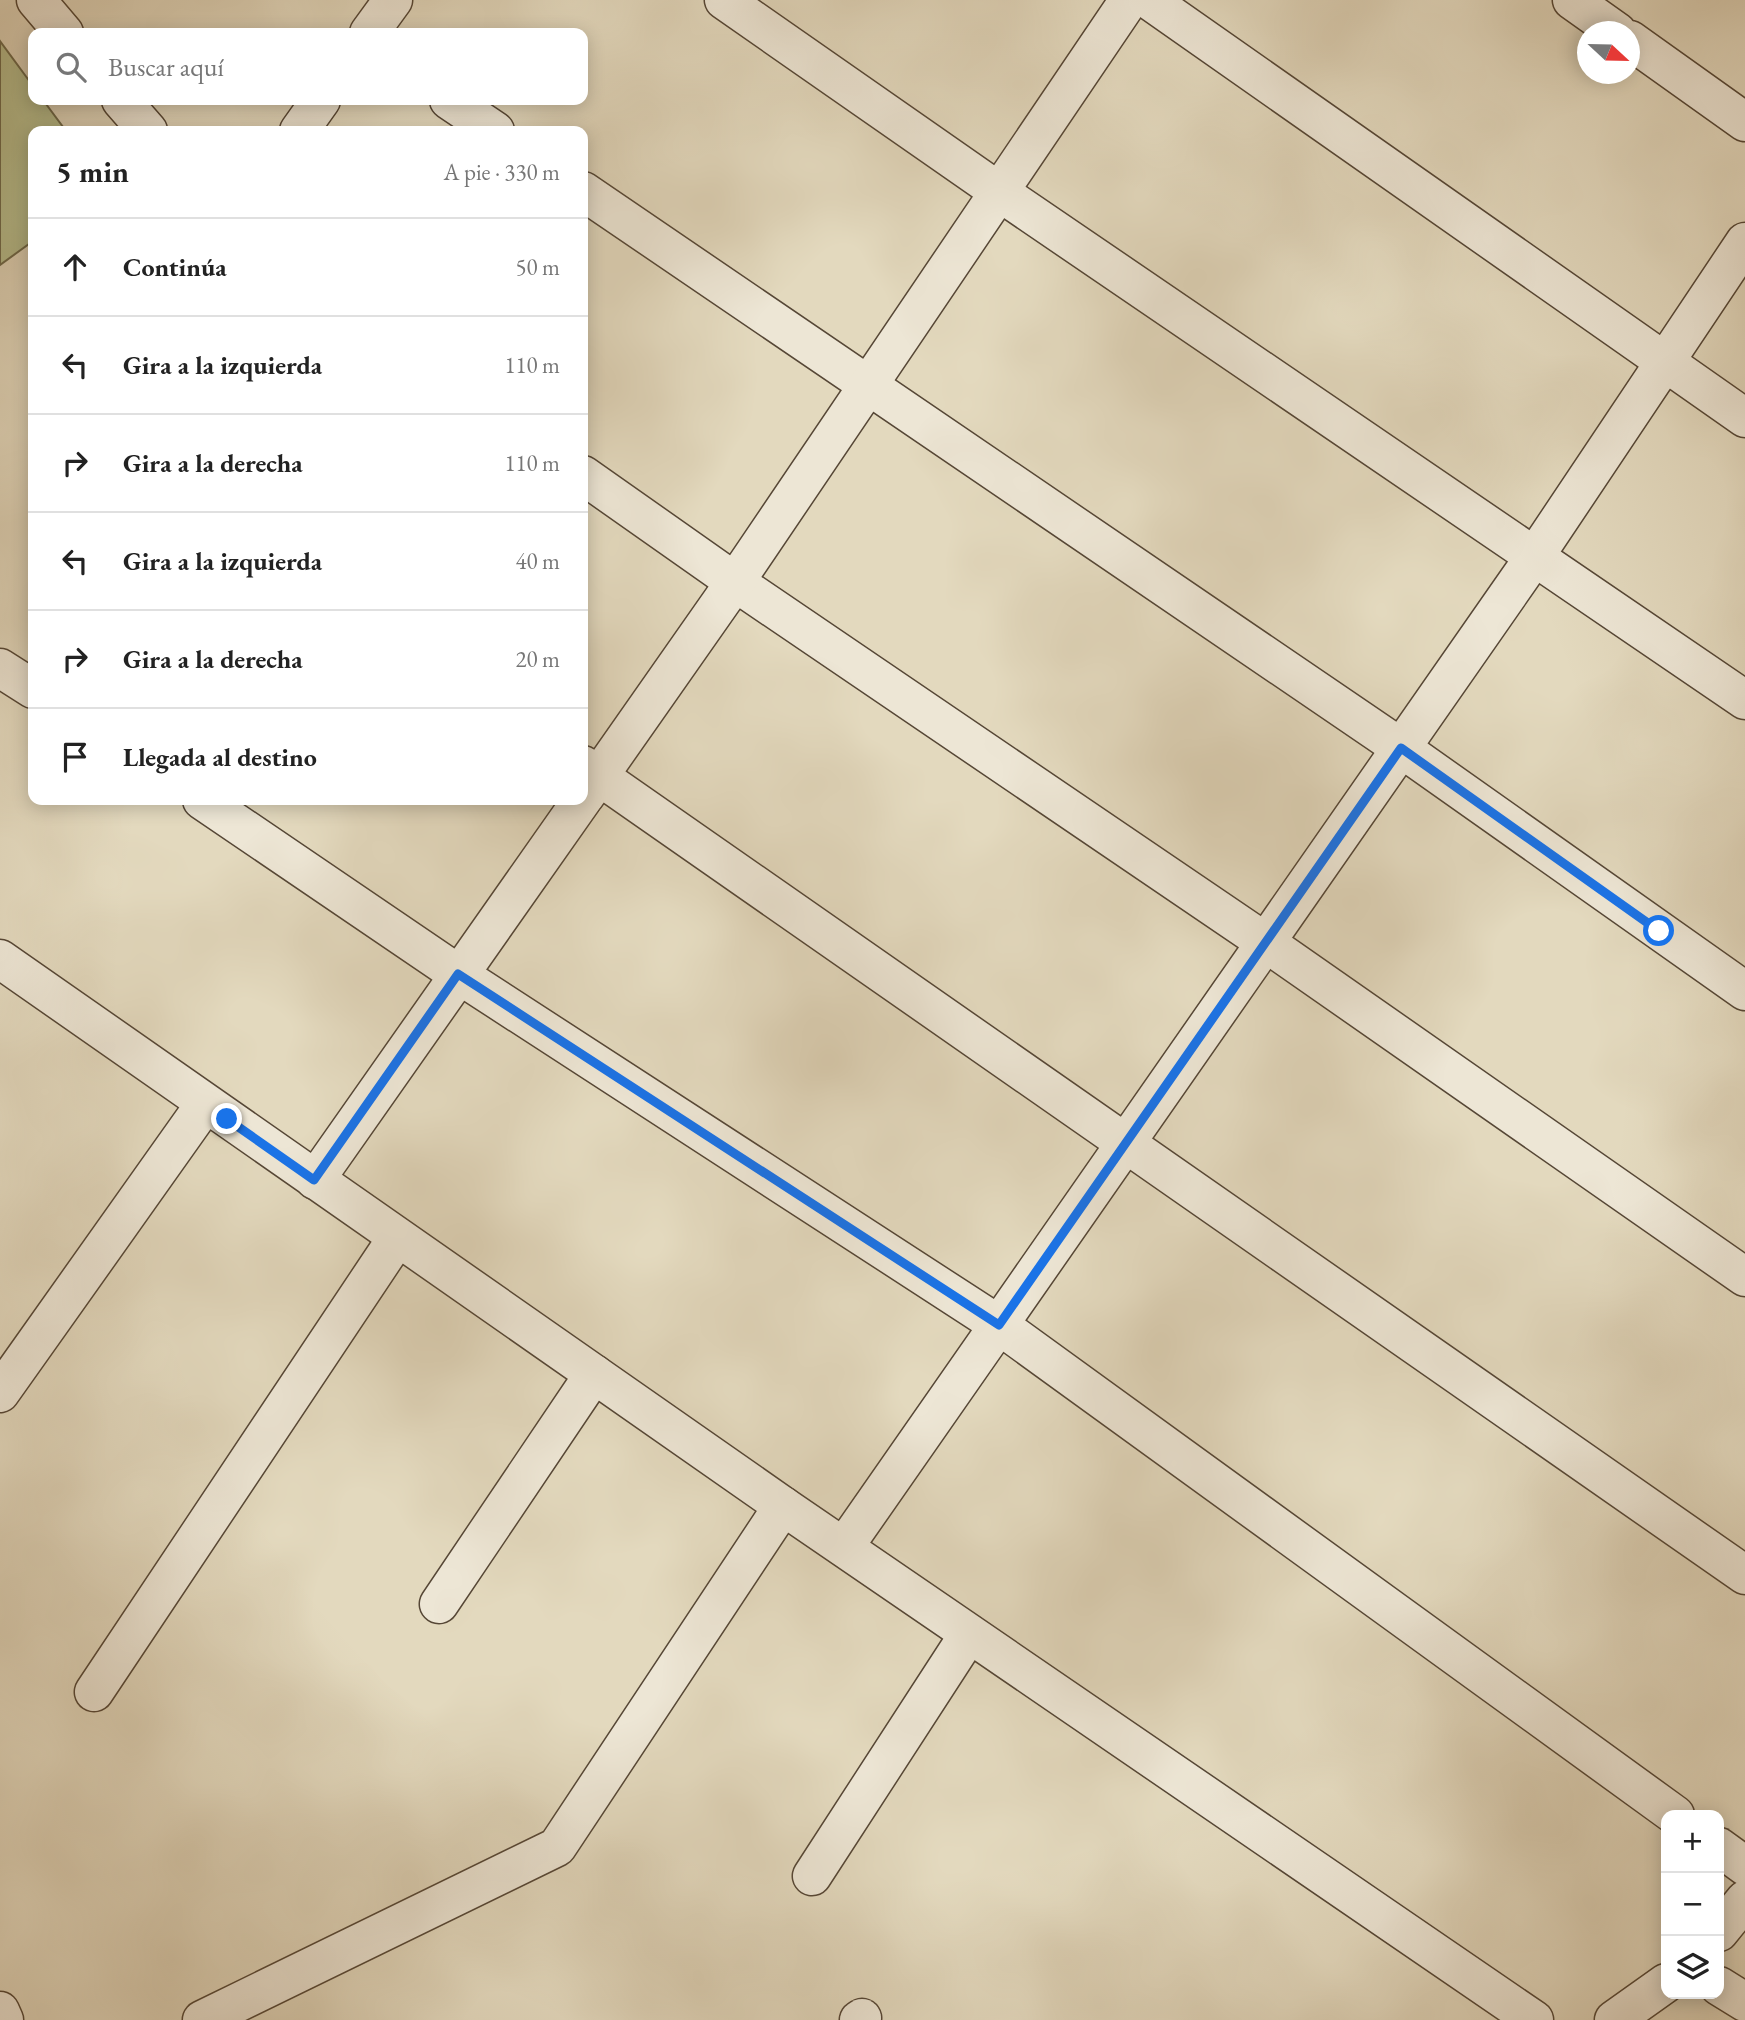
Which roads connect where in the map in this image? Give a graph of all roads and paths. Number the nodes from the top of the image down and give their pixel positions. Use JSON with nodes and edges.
{"nodes":[{"id":1,"x":36,"y":0,"type":"edge"},
{"id":2,"x":393,"y":0,"type":"edge"},
{"id":3,"x":724,"y":0,"type":"edge"},
{"id":4,"x":1129,"y":0,"type":"edge"},
{"id":5,"x":1149,"y":0,"type":"edge"},
{"id":6,"x":1572,"y":0,"type":"edge"},
{"id":7,"x":1602,"y":21,"type":"edge"},
{"id":8,"x":60,"y":28,"type":"edge"},
{"id":9,"x":373,"y":28,"type":"edge"},
{"id":10,"x":1640,"y":48,"type":"edge"},
{"id":11,"x":125,"y":105,"type":"edge"},
{"id":12,"x":317,"y":105,"type":"edge"},
{"id":13,"x":456,"y":105,"type":"edge"},
{"id":14,"x":1745,"y":122,"type":"edge"},
{"id":15,"x":144,"y":126,"type":"edge"},
{"id":16,"x":303,"y":126,"type":"edge"},
{"id":17,"x":488,"y":126,"type":"edge"},
{"id":18,"x":998,"y":191,"type":"junction"},
{"id":19,"x":588,"y":194,"type":"edge"},
{"id":20,"x":1745,"y":243,"type":"edge"},
{"id":21,"x":1666,"y":361,"type":"junction"},
{"id":22,"x":869,"y":386,"type":"junction"},
{"id":23,"x":1745,"y":418,"type":"edge"},
{"id":24,"x":588,"y":479,"type":"edge"},
{"id":25,"x":1535,"y":556,"type":"junction"},
{"id":26,"x":735,"y":582,"type":"junction"},
{"id":27,"x":0,"y":668,"type":"edge"},
{"id":28,"x":28,"y":687,"type":"edge"},
{"id":29,"x":1745,"y":700,"type":"edge"},
{"id":30,"x":1401,"y":748,"type":"junction"},
{"id":31,"x":588,"y":782,"type":"edge"},
{"id":32,"x":588,"y":786,"type":"edge"},
{"id":33,"x":209,"y":805,"type":"edge"},
{"id":34,"x":572,"y":805,"type":"edge"},
{"id":35,"x":1265,"y":943,"type":"junction"},
{"id":36,"x":5,"y":972,"type":"edge"},
{"id":37,"x":458,"y":974,"type":"junction"},
{"id":38,"x":1745,"y":991,"type":"edge"},
{"id":39,"x":205,"y":1104,"type":"junction"},
{"id":40,"x":1125,"y":1144,"type":"junction"},
{"id":41,"x":314,"y":1180,"type":"junction"},
{"id":42,"x":397,"y":1238,"type":"junction"},
{"id":43,"x":1745,"y":1277,"type":"edge"},
{"id":44,"x":999,"y":1325,"type":"junction"},
{"id":45,"x":594,"y":1374,"type":"junction"},
{"id":46,"x":0,"y":1393,"type":"edge"},
{"id":47,"x":783,"y":1506,"type":"junction"},
{"id":48,"x":844,"y":1547,"type":"junction"},
{"id":49,"x":1745,"y":1575,"type":"edge"},
{"id":50,"x":439,"y":1604,"type":"dead end"},
{"id":51,"x":969,"y":1634,"type":"junction"},
{"id":52,"x":94,"y":1692,"type":"dead end"},
{"id":53,"x":1668,"y":1810,"type":"edge"},
{"id":54,"x":1724,"y":1851,"type":"edge"},
{"id":55,"x":1745,"y":1866,"type":"edge"},
{"id":56,"x":812,"y":1876,"type":"dead end"},
{"id":57,"x":1745,"y":1900,"type":"edge"},
{"id":58,"x":1724,"y":1925,"type":"edge"},
{"id":59,"x":1661,"y":1987,"type":"edge"},
{"id":60,"x":1724,"y":1989,"type":"edge"},
{"id":61,"x":1745,"y":2002,"type":"edge"},
{"id":62,"x":0,"y":2011,"type":"edge"},
{"id":63,"x":4,"y":2020,"type":"edge"},
{"id":64,"x":202,"y":2020,"type":"edge"},
{"id":65,"x":1534,"y":2020,"type":"edge"},
{"id":66,"x":1614,"y":2020,"type":"edge"}],
"edges":[{"from":1,"to":8,"type":"street"},
{"from":2,"to":9,"type":"street"},
{"from":3,"to":18,"type":"street"},
{"from":4,"to":18,"type":"street"},
{"from":5,"to":21,"type":"street"},
{"from":6,"to":7,"type":"street"},
{"from":10,"to":14,"type":"street"},
{"from":11,"to":15,"type":"street"},
{"from":12,"to":16,"type":"street"},
{"from":13,"to":17,"type":"street"},
{"from":18,"to":22,"type":"street"},
{"from":18,"to":25,"type":"street"},
{"from":19,"to":22,"type":"street"},
{"from":20,"to":21,"type":"street"},
{"from":21,"to":23,"type":"street"},
{"from":21,"to":25,"type":"street"},
{"from":22,"to":26,"type":"street"},
{"from":22,"to":30,"type":"street"},
{"from":24,"to":26,"type":"street"},
{"from":25,"to":29,"type":"street"},
{"from":25,"to":30,"type":"street"},
{"from":26,"to":31,"type":"street"},
{"from":26,"to":35,"type":"street"},
{"from":27,"to":28,"type":"street"},
{"from":30,"to":35,"type":"street"},
{"from":30,"to":38,"type":"street"},
{"from":32,"to":40,"type":"street"},
{"from":33,"to":37,"type":"street"},
{"from":34,"to":37,"type":"street"},
{"from":35,"to":40,"type":"street"},
{"from":35,"to":43,"type":"street"},
{"from":36,"to":39,"type":"street"},
{"from":37,"to":41,"type":"street"},
{"from":37,"to":44,"type":"street"},
{"from":39,"to":41,"type":"street"},
{"from":39,"to":46,"type":"street"},
{"from":40,"to":44,"type":"street"},
{"from":40,"to":49,"type":"street"},
{"from":41,"to":42,"type":"street"},
{"from":42,"to":45,"type":"street"},
{"from":42,"to":52,"type":"street"},
{"from":44,"to":48,"type":"street"},
{"from":44,"to":53,"type":"street"},
{"from":45,"to":47,"type":"street"},
{"from":45,"to":50,"type":"street"},
{"from":47,"to":48,"type":"street"},
{"from":47,"to":64,"type":"street"},
{"from":48,"to":51,"type":"street"},
{"from":51,"to":56,"type":"street"},
{"from":51,"to":65,"type":"street"},
{"from":54,"to":55,"type":"street"},
{"from":57,"to":58,"type":"street"},
{"from":59,"to":66,"type":"street"},
{"from":60,"to":61,"type":"street"},
{"from":62,"to":63,"type":"street"}]}
